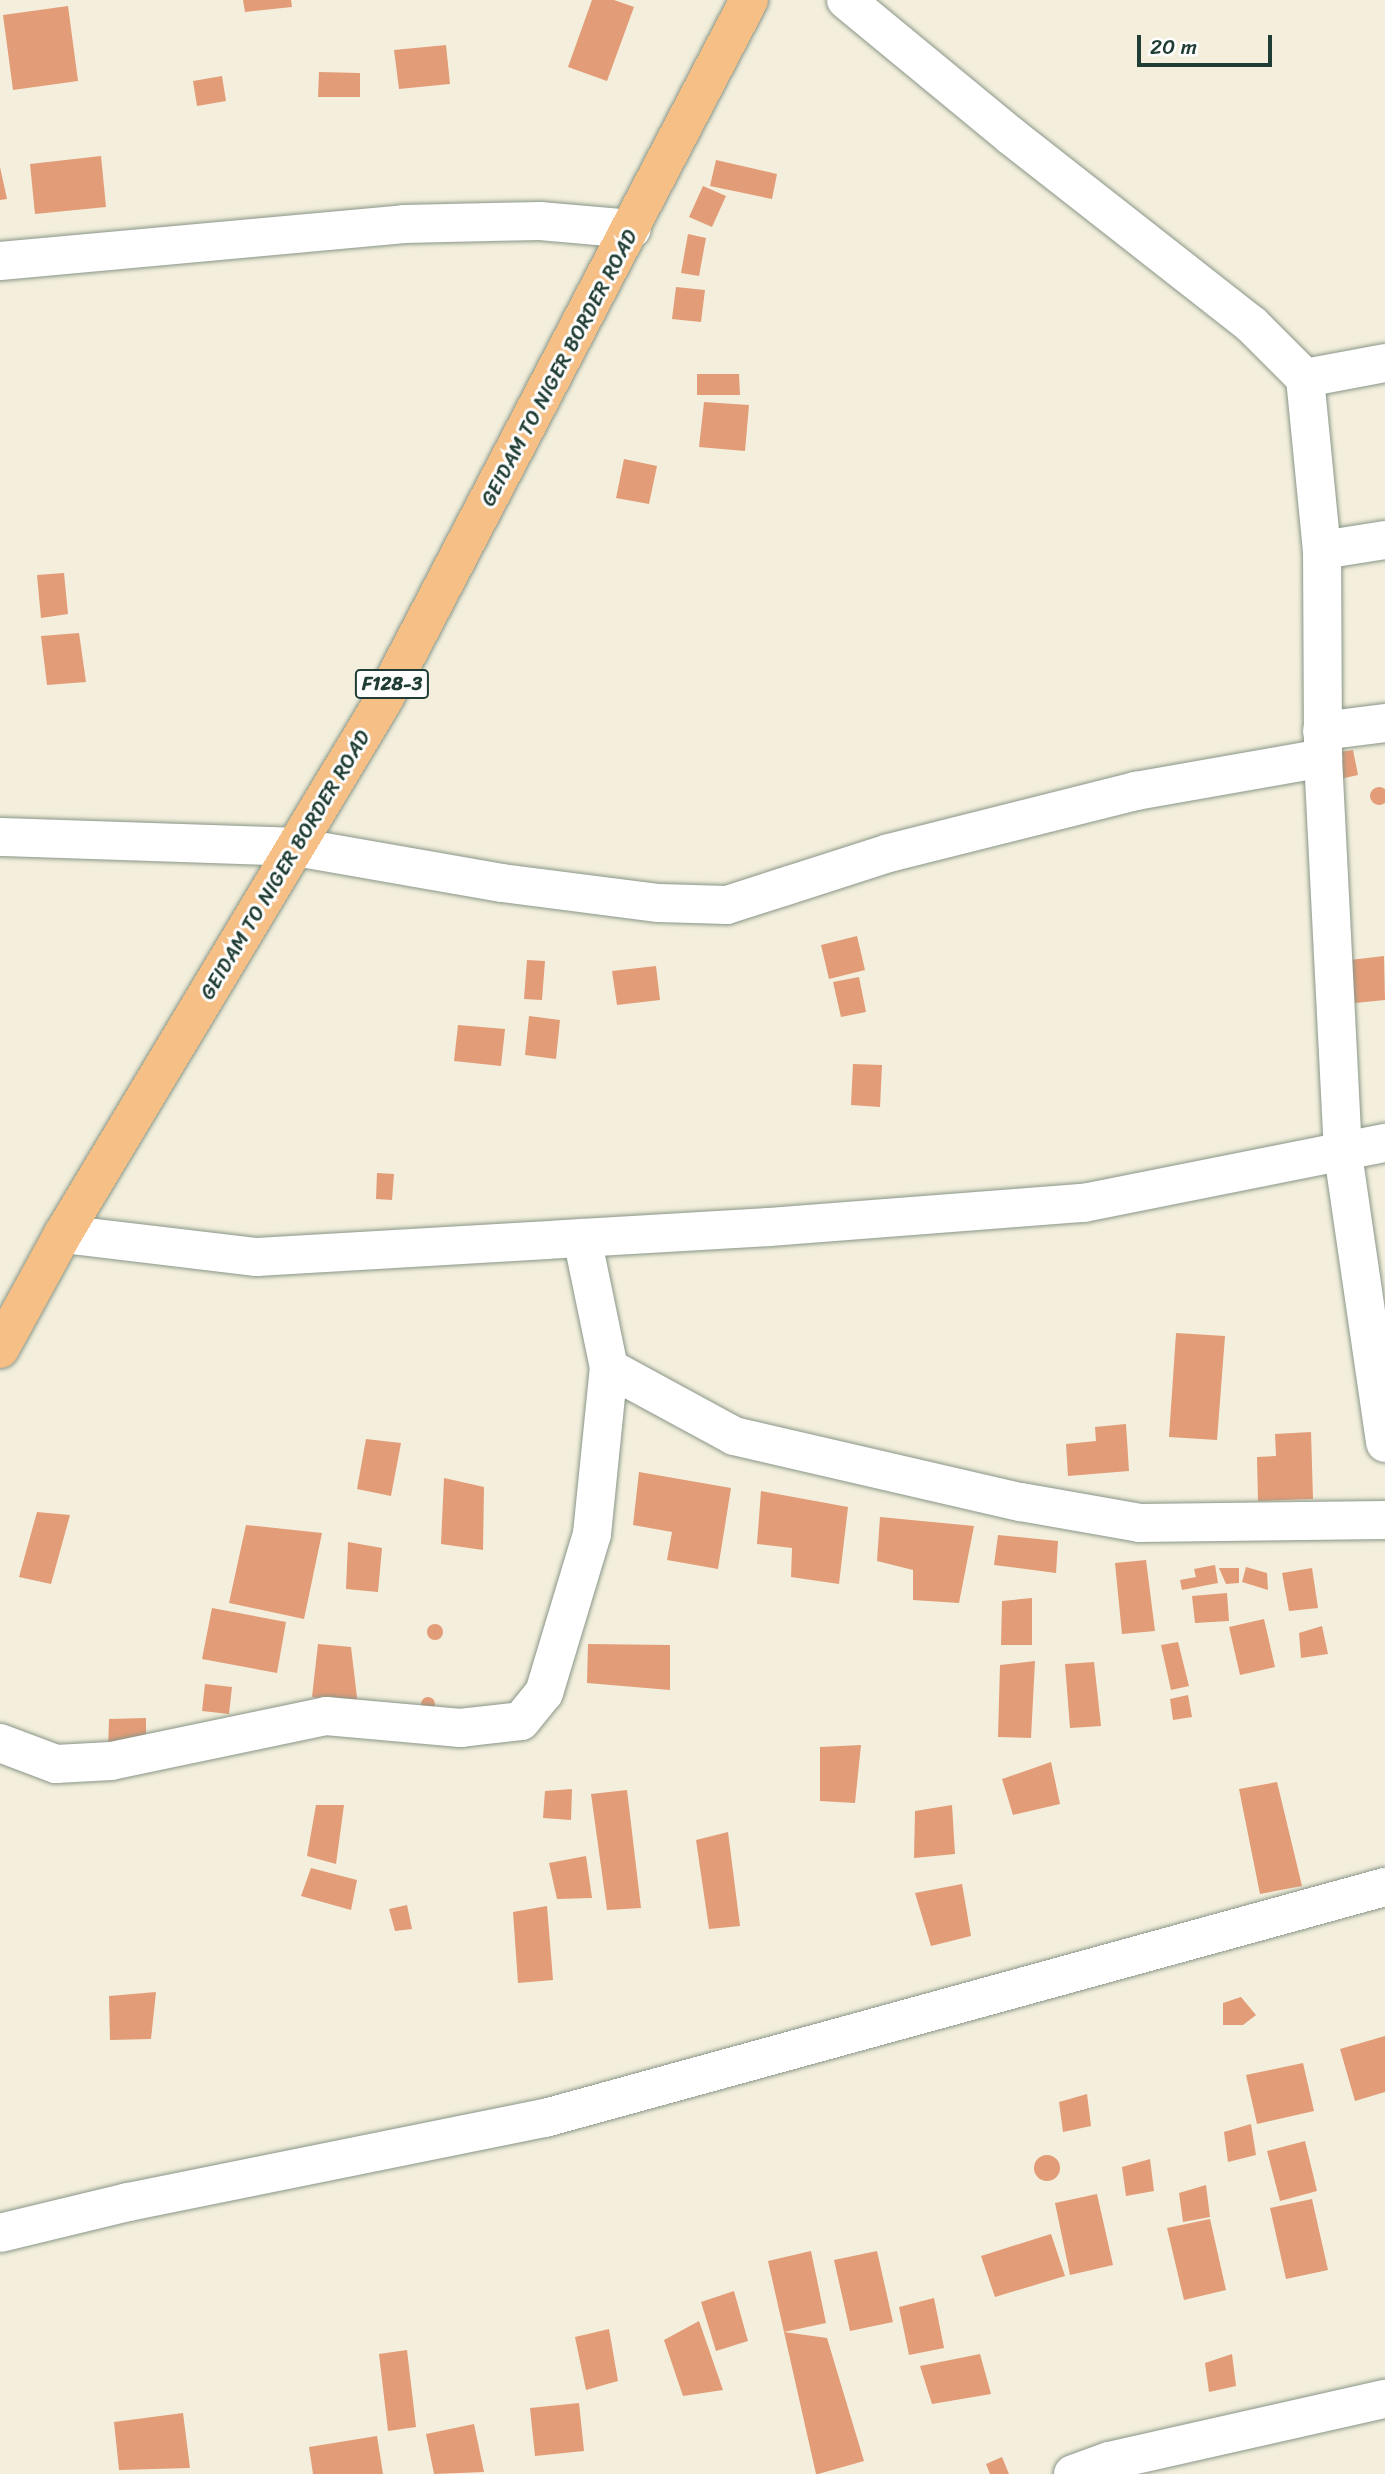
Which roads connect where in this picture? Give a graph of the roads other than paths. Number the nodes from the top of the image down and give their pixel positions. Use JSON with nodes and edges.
{"nodes":[{"id":1,"x":749,"y":0,"type":"edge"},
{"id":2,"x":846,"y":0,"type":"edge"},
{"id":3,"x":632,"y":229,"type":"junction"},
{"id":4,"x":0,"y":261,"type":"edge"},
{"id":5,"x":1385,"y":363,"type":"edge"},
{"id":6,"x":1305,"y":378,"type":"junction"},
{"id":7,"x":1385,"y":540,"type":"edge"},
{"id":8,"x":1322,"y":550,"type":"junction"},
{"id":9,"x":1385,"y":723,"type":"edge"},
{"id":10,"x":1322,"y":744,"type":"junction"},
{"id":11,"x":0,"y":836,"type":"edge"},
{"id":12,"x":296,"y":847,"type":"junction"},
{"id":13,"x":1385,"y":1143,"type":"edge"},
{"id":14,"x":1343,"y":1154,"type":"junction"},
{"id":15,"x":64,"y":1234,"type":"junction"},
{"id":16,"x":582,"y":1238,"type":"junction"},
{"id":17,"x":0,"y":1349,"type":"edge"},
{"id":18,"x":610,"y":1368,"type":"junction"},
{"id":19,"x":1385,"y":1443,"type":"edge"},
{"id":20,"x":1385,"y":1520,"type":"edge"},
{"id":21,"x":0,"y":1743,"type":"edge"},
{"id":22,"x":1385,"y":1887,"type":"edge"},
{"id":23,"x":0,"y":2233,"type":"edge"},
{"id":24,"x":1385,"y":2399,"type":"edge"},
{"id":25,"x":1164,"y":2461,"type":"edge"},
{"id":26,"x":1073,"y":2474,"type":"edge"}],
"edges":[{"from":1,"to":3,"type":"main road","name":"GEIDAM TO NIGER BORDER ROAD","number":"F128-3"},
{"from":2,"to":6,"type":"street"},
{"from":3,"to":4,"type":"street"},
{"from":3,"to":12,"type":"main road","name":"GEIDAM TO NIGER BORDER ROAD","number":"F128-3"},
{"from":5,"to":6,"type":"street"},
{"from":6,"to":8,"type":"street"},
{"from":7,"to":8,"type":"street"},
{"from":8,"to":10,"type":"street"},
{"from":9,"to":10,"type":"street"},
{"from":10,"to":12,"type":"street"},
{"from":10,"to":14,"type":"street"},
{"from":11,"to":12,"type":"street"},
{"from":12,"to":15,"type":"main road","name":"GEIDAM TO NIGER BORDER ROAD","number":"F128-3"},
{"from":13,"to":14,"type":"street"},
{"from":14,"to":16,"type":"street"},
{"from":14,"to":19,"type":"street"},
{"from":15,"to":16,"type":"street"},
{"from":15,"to":17,"type":"main road","name":"GEIDAM TO NIGER BORDER ROAD","number":"F128-3"},
{"from":16,"to":18,"type":"street"},
{"from":18,"to":20,"type":"street"},
{"from":18,"to":21,"type":"street"},
{"from":22,"to":23,"type":"street"},
{"from":24,"to":25,"type":"street"},
{"from":25,"to":26,"type":"street"}]}
